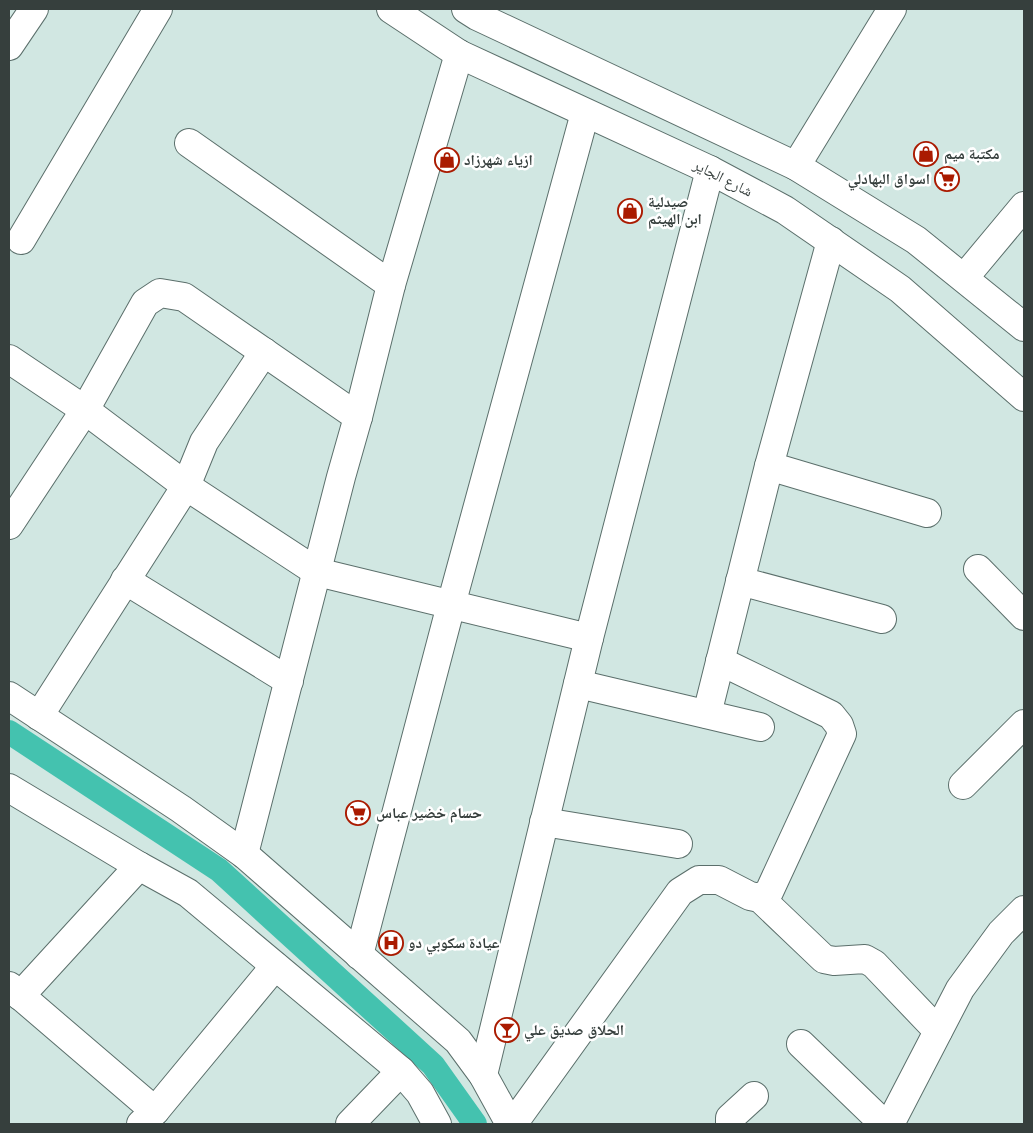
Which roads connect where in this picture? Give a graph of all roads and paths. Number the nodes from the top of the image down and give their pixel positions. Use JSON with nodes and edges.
{"nodes":[{"id":1,"x":34,"y":9,"type":"edge"},
{"id":2,"x":158,"y":9,"type":"edge"},
{"id":3,"x":391,"y":9,"type":"edge"},
{"id":4,"x":892,"y":9,"type":"edge"},
{"id":5,"x":475,"y":11,"type":"edge"},
{"id":6,"x":9,"y":46,"type":"edge"},
{"id":7,"x":459,"y":54,"type":"junction"},
{"id":8,"x":585,"y":112,"type":"junction"},
{"id":9,"x":189,"y":143,"type":"dead end"},
{"id":10,"x":796,"y":166,"type":"junction"},
{"id":11,"x":710,"y":170,"type":"junction"},
{"id":12,"x":1024,"y":206,"type":"edge"},
{"id":13,"x":21,"y":240,"type":"dead end"},
{"id":14,"x":831,"y":242,"type":"junction"},
{"id":15,"x":964,"y":278,"type":"junction"},
{"id":16,"x":392,"y":284,"type":"junction"},
{"id":17,"x":1024,"y":327,"type":"edge"},
{"id":18,"x":264,"y":352,"type":"junction"},
{"id":19,"x":9,"y":359,"type":"edge"},
{"id":20,"x":1022,"y":390,"type":"edge"},
{"id":21,"x":85,"y":410,"type":"junction"},
{"id":22,"x":358,"y":417,"type":"junction"},
{"id":23,"x":769,"y":466,"type":"junction"},
{"id":24,"x":186,"y":486,"type":"junction"},
{"id":25,"x":927,"y":513,"type":"dead end"},
{"id":26,"x":9,"y":525,"type":"edge"},
{"id":27,"x":978,"y":569,"type":"dead end"},
{"id":28,"x":318,"y":572,"type":"junction"},
{"id":29,"x":125,"y":580,"type":"junction"},
{"id":30,"x":740,"y":581,"type":"junction"},
{"id":31,"x":451,"y":605,"type":"junction"},
{"id":32,"x":1024,"y":616,"type":"edge"},
{"id":33,"x":882,"y":620,"type":"dead end"},
{"id":34,"x":589,"y":638,"type":"junction"},
{"id":35,"x":720,"y":661,"type":"junction"},
{"id":36,"x":289,"y":681,"type":"junction"},
{"id":37,"x":578,"y":684,"type":"junction"},
{"id":38,"x":9,"y":696,"type":"edge"},
{"id":39,"x":707,"y":714,"type":"junction"},
{"id":40,"x":39,"y":716,"type":"junction"},
{"id":41,"x":1024,"y":724,"type":"edge"},
{"id":42,"x":760,"y":727,"type":"dead end"},
{"id":43,"x":963,"y":785,"type":"dead end"},
{"id":44,"x":9,"y":788,"type":"edge"},
{"id":45,"x":544,"y":822,"type":"junction"},
{"id":46,"x":678,"y":844,"type":"dead end"},
{"id":47,"x":244,"y":854,"type":"junction"},
{"id":48,"x":139,"y":866,"type":"junction"},
{"id":49,"x":760,"y":898,"type":"junction"},
{"id":50,"x":1024,"y":910,"type":"edge"},
{"id":51,"x":359,"y":955,"type":"junction"},
{"id":52,"x":275,"y":966,"type":"junction"},
{"id":53,"x":14,"y":991,"type":"edge"},
{"id":54,"x":938,"y":1031,"type":"junction"},
{"id":55,"x":802,"y":1044,"type":"dead end"},
{"id":56,"x":401,"y":1071,"type":"junction"},
{"id":57,"x":483,"y":1075,"type":"junction"},
{"id":58,"x":754,"y":1096,"type":"dead end"},
{"id":59,"x":148,"y":1118,"type":"edge"},
{"id":60,"x":350,"y":1124,"type":"edge"},
{"id":61,"x":437,"y":1124,"type":"edge"},
{"id":62,"x":511,"y":1124,"type":"edge"},
{"id":63,"x":730,"y":1124,"type":"edge"},
{"id":64,"x":884,"y":1124,"type":"edge"},
{"id":65,"x":890,"y":1124,"type":"edge"}],
"edges":[{"from":1,"to":6,"type":"street"},
{"from":2,"to":13,"type":"street"},
{"from":3,"to":7,"type":"street","name":"شارع الجاير"},
{"from":4,"to":10,"type":"street"},
{"from":5,"to":10,"type":"street"},
{"from":7,"to":8,"type":"street","name":"شارع الجاير"},
{"from":7,"to":16,"type":"street"},
{"from":8,"to":11,"type":"street","name":"شارع الجاير"},
{"from":8,"to":31,"type":"street"},
{"from":9,"to":16,"type":"street"},
{"from":10,"to":15,"type":"street"},
{"from":11,"to":14,"type":"street","name":"شارع الجاير"},
{"from":11,"to":34,"type":"street"},
{"from":12,"to":15,"type":"street"},
{"from":14,"to":20,"type":"street","name":"شارع الجاير"},
{"from":14,"to":23,"type":"street"},
{"from":15,"to":17,"type":"street"},
{"from":16,"to":22,"type":"street"},
{"from":18,"to":21,"type":"street"},
{"from":18,"to":22,"type":"street"},
{"from":18,"to":24,"type":"street"},
{"from":19,"to":21,"type":"street"},
{"from":21,"to":24,"type":"street"},
{"from":21,"to":26,"type":"street"},
{"from":22,"to":28,"type":"street"},
{"from":23,"to":25,"type":"street"},
{"from":23,"to":30,"type":"street"},
{"from":24,"to":28,"type":"street"},
{"from":24,"to":29,"type":"street"},
{"from":27,"to":32,"type":"street"},
{"from":28,"to":31,"type":"street"},
{"from":28,"to":36,"type":"street"},
{"from":29,"to":36,"type":"street"},
{"from":29,"to":40,"type":"street"},
{"from":30,"to":33,"type":"street"},
{"from":30,"to":35,"type":"street"},
{"from":31,"to":34,"type":"street"},
{"from":31,"to":51,"type":"street"},
{"from":34,"to":37,"type":"street"},
{"from":35,"to":39,"type":"street"},
{"from":35,"to":49,"type":"street"},
{"from":36,"to":47,"type":"street"},
{"from":37,"to":39,"type":"street"},
{"from":37,"to":45,"type":"street"},
{"from":38,"to":40,"type":"street"},
{"from":39,"to":42,"type":"street"},
{"from":40,"to":47,"type":"street"},
{"from":41,"to":43,"type":"street"},
{"from":44,"to":48,"type":"street"},
{"from":45,"to":46,"type":"street"},
{"from":45,"to":57,"type":"street"},
{"from":47,"to":51,"type":"street"},
{"from":48,"to":52,"type":"street"},
{"from":48,"to":53,"type":"street"},
{"from":49,"to":54,"type":"street"},
{"from":49,"to":62,"type":"street"},
{"from":50,"to":54,"type":"street"},
{"from":51,"to":57,"type":"street"},
{"from":52,"to":56,"type":"street"},
{"from":52,"to":59,"type":"street"},
{"from":53,"to":59,"type":"street"},
{"from":54,"to":65,"type":"street"},
{"from":55,"to":64,"type":"street"},
{"from":56,"to":60,"type":"street"},
{"from":56,"to":61,"type":"street"},
{"from":57,"to":62,"type":"street"},
{"from":58,"to":63,"type":"street"}]}
